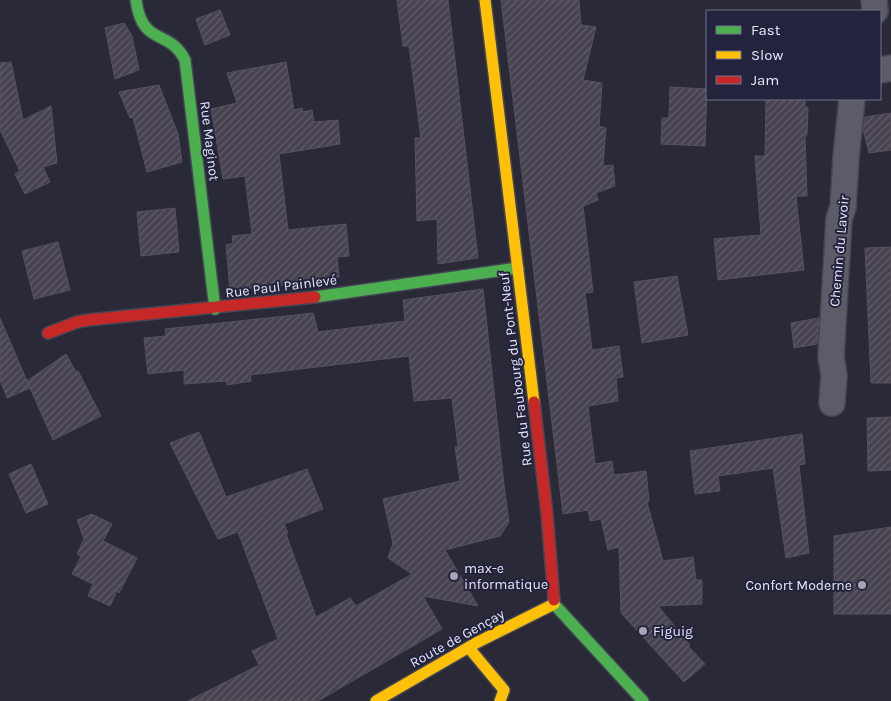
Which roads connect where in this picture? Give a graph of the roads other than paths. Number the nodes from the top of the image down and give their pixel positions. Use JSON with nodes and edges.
{"nodes":[{"id":1,"x":136,"y":0,"type":"edge"},
{"id":2,"x":484,"y":0,"type":"edge"},
{"id":3,"x":852,"y":100,"type":"edge"},
{"id":4,"x":518,"y":268,"type":"junction"},
{"id":5,"x":215,"y":309,"type":"junction"},
{"id":6,"x":48,"y":333,"type":"dead end"},
{"id":7,"x":832,"y":403,"type":"dead end"},
{"id":8,"x":554,"y":604,"type":"junction"},
{"id":9,"x":468,"y":648,"type":"junction"},
{"id":10,"x":376,"y":701,"type":"edge"},
{"id":11,"x":500,"y":701,"type":"edge"},
{"id":12,"x":643,"y":701,"type":"edge"}],
"edges":[{"from":1,"to":5,"type":"main road","name":"Rue Maginot"},
{"from":2,"to":4,"type":"main road","name":"Rue du Faubourg du Pont-Neuf"},
{"from":3,"to":7,"type":"street","name":"Chemin du Lavoir"},
{"from":4,"to":5,"type":"main road","name":"Rue Paul Painlevé"},
{"from":4,"to":8,"type":"main road","name":"Rue du Faubourg du Pont-Neuf"},
{"from":5,"to":6,"type":"main road","name":"Rue Paul Painlevé"},
{"from":8,"to":9,"type":"main road","name":"Route de Gençay"},
{"from":8,"to":12,"type":"main road"},
{"from":9,"to":10,"type":"main road","name":"Route de Gençay"},
{"from":9,"to":11,"type":"main road"}]}
